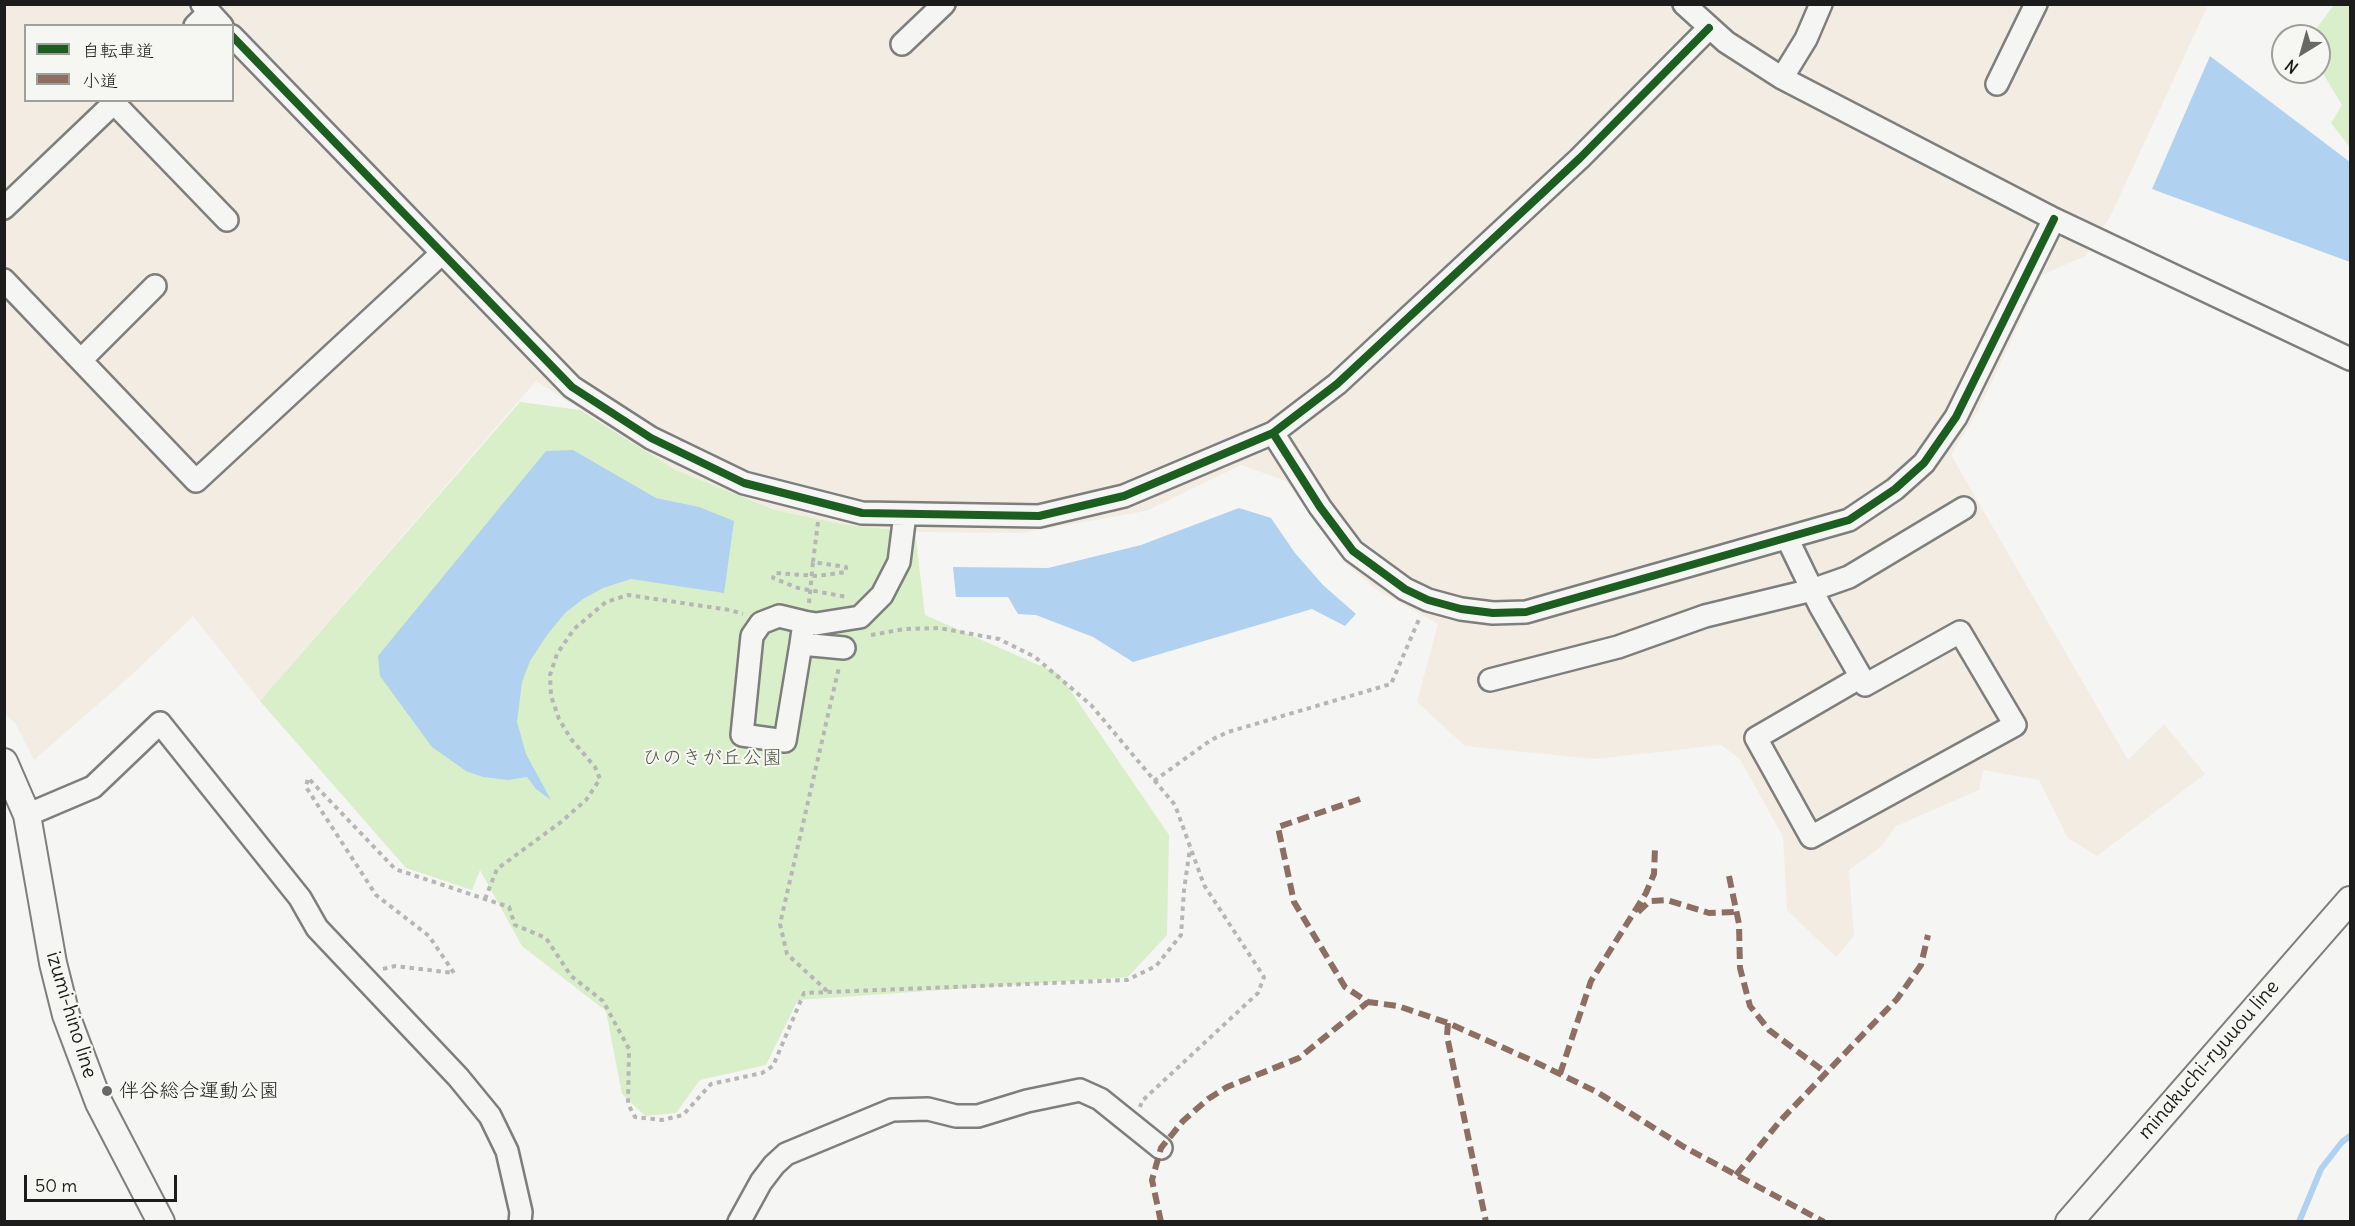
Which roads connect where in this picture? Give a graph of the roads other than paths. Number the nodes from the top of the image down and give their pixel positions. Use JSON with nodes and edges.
{"nodes":[{"id":1,"x":944,"y":4,"type":"edge"},
{"id":2,"x":1684,"y":4,"type":"edge"},
{"id":3,"x":1821,"y":4,"type":"edge"},
{"id":4,"x":2036,"y":4,"type":"edge"},
{"id":5,"x":1709,"y":28,"type":"junction"},
{"id":6,"x":234,"y":38,"type":"edge"},
{"id":7,"x":903,"y":44,"type":"dead end"},
{"id":8,"x":1782,"y":78,"type":"junction"},
{"id":9,"x":1998,"y":84,"type":"dead end"},
{"id":10,"x":115,"y":102,"type":"edge"},
{"id":11,"x":4,"y":208,"type":"edge"},
{"id":12,"x":2054,"y":219,"type":"junction"},
{"id":13,"x":227,"y":220,"type":"dead end"},
{"id":14,"x":441,"y":254,"type":"junction"},
{"id":15,"x":4,"y":280,"type":"edge"},
{"id":16,"x":155,"y":286,"type":"dead end"},
{"id":17,"x":2350,"y":359,"type":"edge"},
{"id":18,"x":81,"y":360,"type":"junction"},
{"id":19,"x":1273,"y":433,"type":"junction"},
{"id":20,"x":1964,"y":508,"type":"dead end"},
{"id":21,"x":904,"y":514,"type":"junction"},
{"id":22,"x":1787,"y":538,"type":"junction"},
{"id":23,"x":1812,"y":590,"type":"junction"},
{"id":24,"x":806,"y":614,"type":"junction"},
{"id":25,"x":801,"y":644,"type":"junction"},
{"id":26,"x":844,"y":648,"type":"road end"},
{"id":27,"x":1861,"y":677,"type":"junction"},
{"id":28,"x":1490,"y":680,"type":"dead end"},
{"id":29,"x":4,"y":762,"type":"edge"},
{"id":30,"x":27,"y":815,"type":"junction"},
{"id":31,"x":2350,"y":900,"type":"edge"},
{"id":32,"x":1161,"y":1148,"type":"dead end"},
{"id":33,"x":156,"y":1220,"type":"edge"},
{"id":34,"x":520,"y":1221,"type":"edge"},
{"id":35,"x":739,"y":1221,"type":"edge"},
{"id":36,"x":2069,"y":1221,"type":"edge"}],
"edges":[{"from":1,"to":7,"type":"street"},
{"from":2,"to":5,"type":"street"},
{"from":3,"to":8,"type":"street"},
{"from":4,"to":9,"type":"street"},
{"from":5,"to":8,"type":"street"},
{"from":5,"to":19,"type":"street"},
{"from":6,"to":14,"type":"street"},
{"from":8,"to":12,"type":"street"},
{"from":10,"to":11,"type":"street"},
{"from":10,"to":13,"type":"street"},
{"from":12,"to":17,"type":"street"},
{"from":12,"to":22,"type":"street"},
{"from":14,"to":18,"type":"street"},
{"from":14,"to":21,"type":"street"},
{"from":15,"to":18,"type":"street"},
{"from":16,"to":18,"type":"street"},
{"from":19,"to":21,"type":"street"},
{"from":19,"to":22,"type":"street"},
{"from":20,"to":23,"type":"street"},
{"from":21,"to":24,"type":"street"},
{"from":22,"to":23,"type":"street"},
{"from":23,"to":27,"type":"street"},
{"from":23,"to":28,"type":"street"},
{"from":24,"to":25,"type":"street"},
{"from":24,"to":25,"type":"street"},
{"from":25,"to":26,"type":"street"},
{"from":27,"to":27,"type":"street"},
{"from":29,"to":30,"type":"main road","name":"izumi-hino line"},
{"from":30,"to":33,"type":"main road","name":"izumi-hino line"},
{"from":30,"to":34,"type":"street"},
{"from":31,"to":36,"type":"main road","name":"minakuchi-ryuuou line"},
{"from":32,"to":35,"type":"street"}]}
